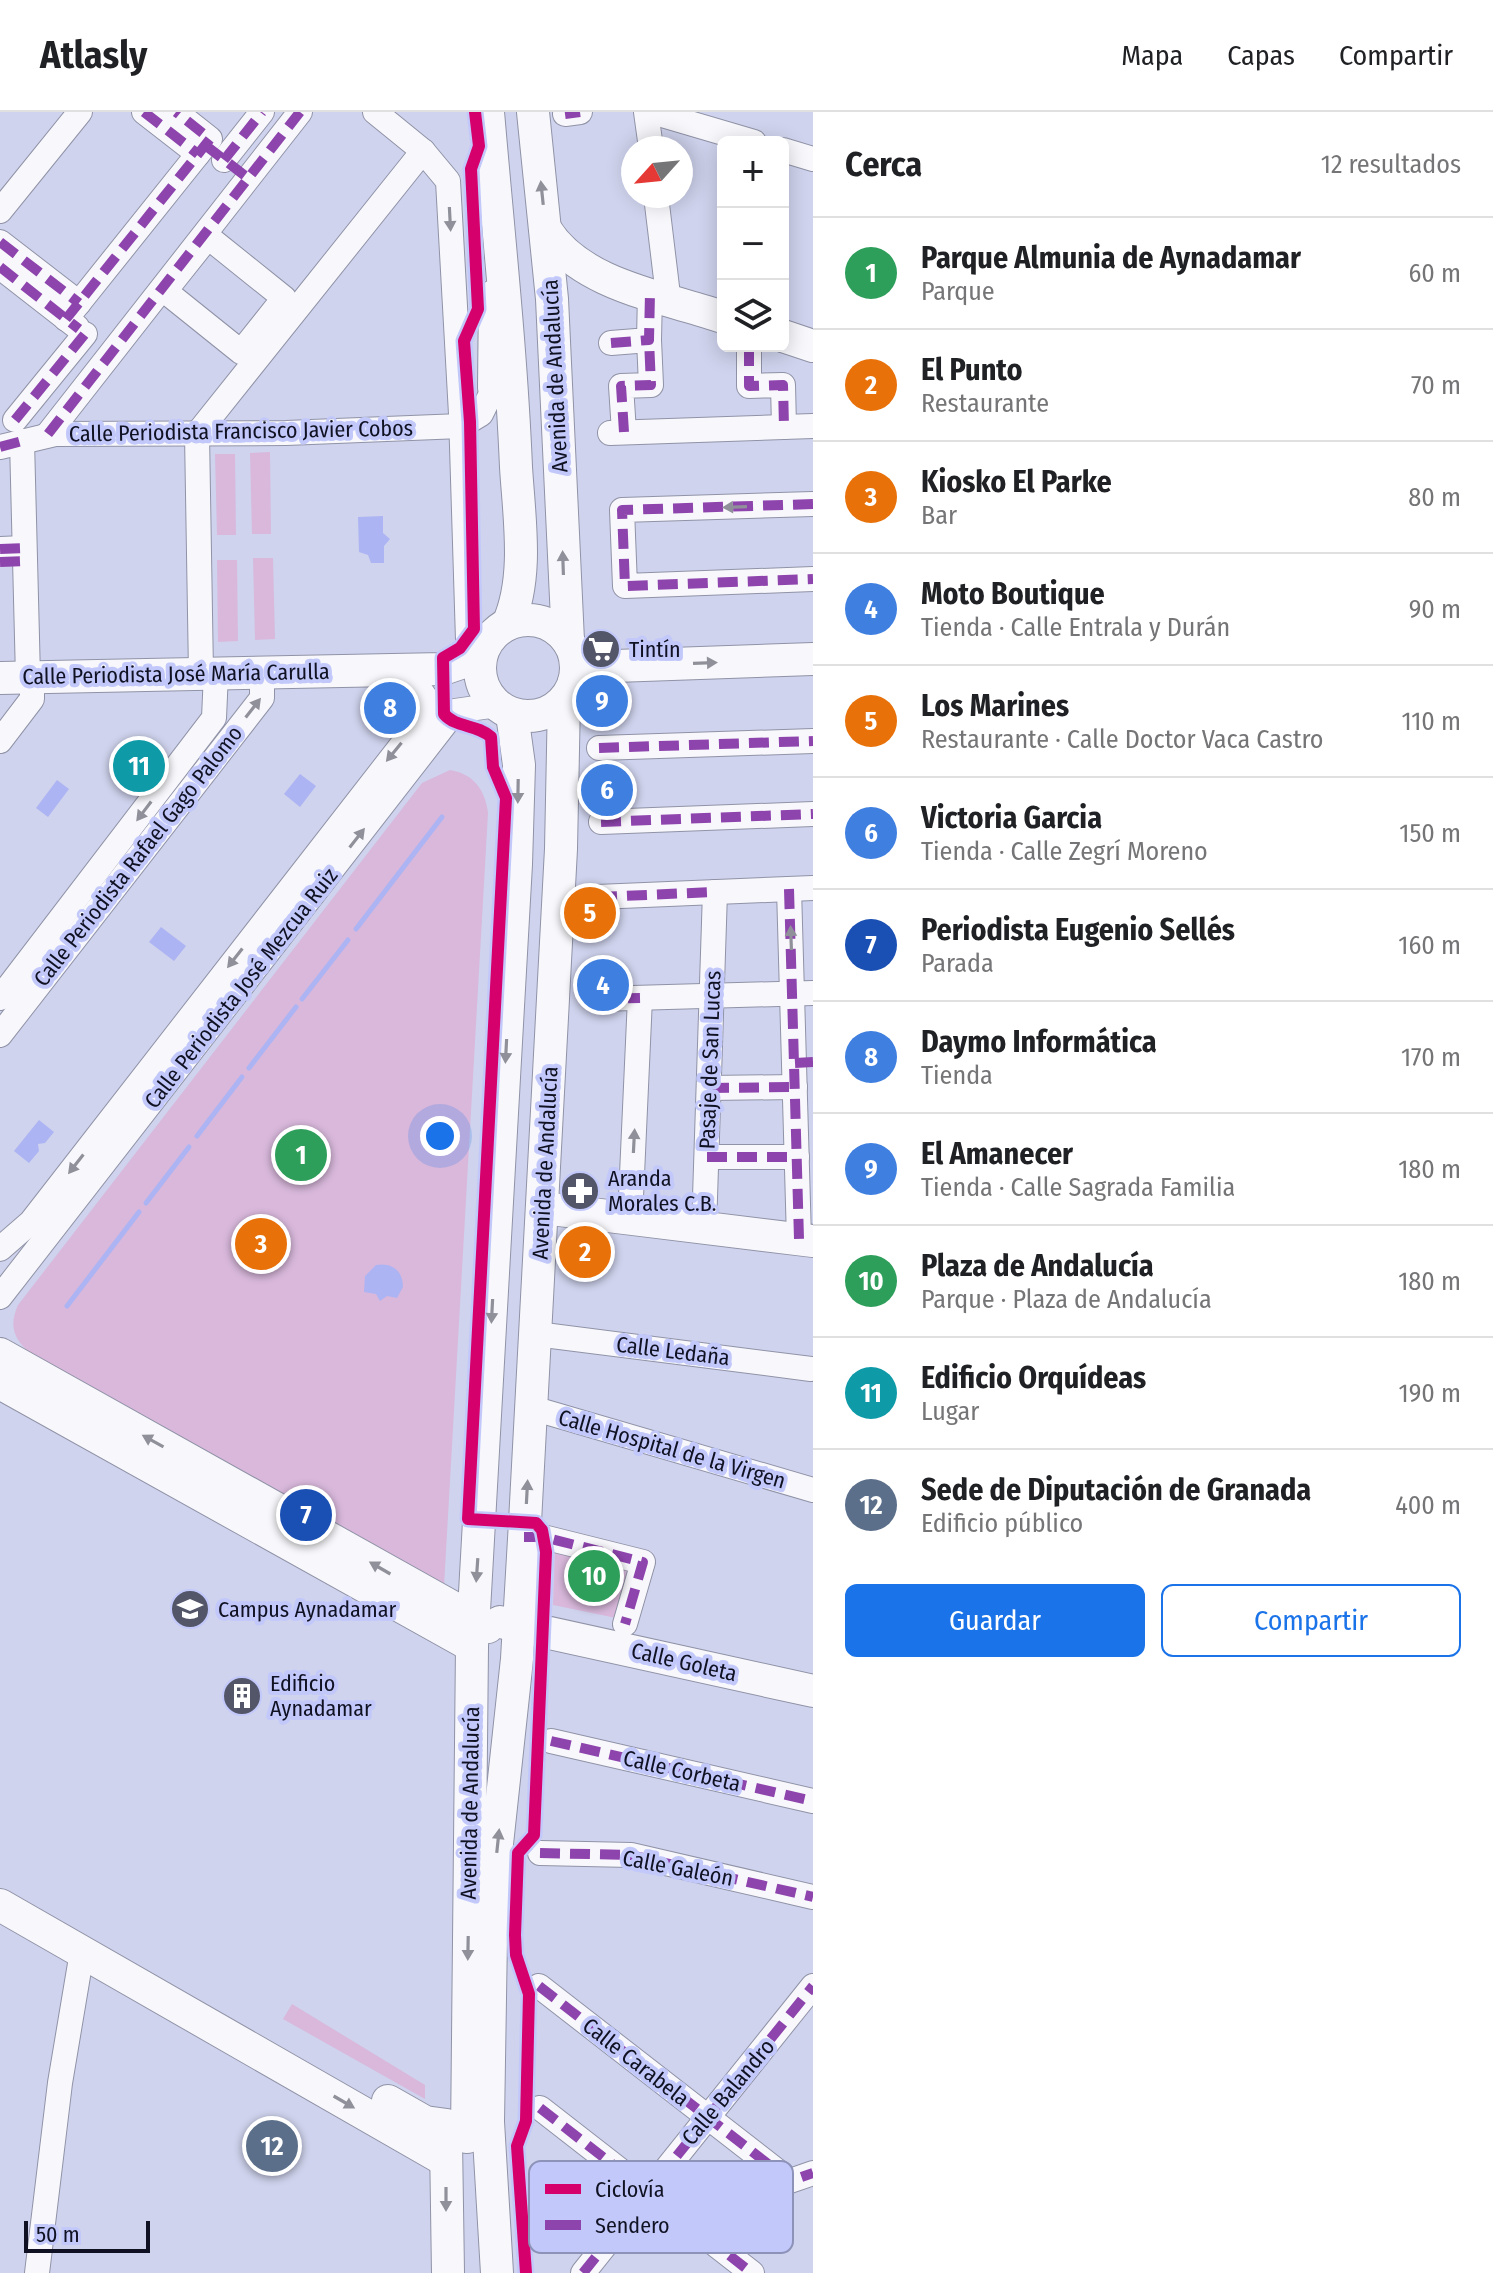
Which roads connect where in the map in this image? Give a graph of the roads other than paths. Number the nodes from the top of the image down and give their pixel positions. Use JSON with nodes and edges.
{"nodes":[{"id":1,"x":80,"y":112,"type":"edge"},
{"id":2,"x":144,"y":112,"type":"edge"},
{"id":3,"x":176,"y":112,"type":"edge"},
{"id":4,"x":262,"y":112,"type":"edge"},
{"id":5,"x":300,"y":112,"type":"edge"},
{"id":6,"x":375,"y":112,"type":"edge"},
{"id":7,"x":488,"y":112,"type":"edge"},
{"id":8,"x":649,"y":112,"type":"edge"},
{"id":9,"x":559,"y":113,"type":"edge"},
{"id":10,"x":650,"y":136,"type":"edge"},
{"id":11,"x":733,"y":136,"type":"edge"},
{"id":12,"x":209,"y":150,"type":"junction"},
{"id":13,"x":423,"y":151,"type":"junction"},
{"id":14,"x":789,"y":152,"type":"edge"},
{"id":15,"x":813,"y":159,"type":"edge"},
{"id":16,"x":248,"y":178,"type":"junction"},
{"id":17,"x":657,"y":208,"type":"edge"},
{"id":18,"x":0,"y":211,"type":"edge"},
{"id":19,"x":498,"y":227,"type":"junction"},
{"id":20,"x":546,"y":230,"type":"junction"},
{"id":21,"x":0,"y":242,"type":"edge"},
{"id":22,"x":0,"y":267,"type":"edge"},
{"id":23,"x":604,"y":280,"type":"junction"},
{"id":24,"x":657,"y":295,"type":"junction"},
{"id":25,"x":552,"y":299,"type":"junction"},
{"id":26,"x":717,"y":315,"type":"edge"},
{"id":27,"x":77,"y":321,"type":"junction"},
{"id":28,"x":789,"y":338,"type":"edge"},
{"id":29,"x":649,"y":340,"type":"junction"},
{"id":30,"x":611,"y":343,"type":"dead end"},
{"id":31,"x":813,"y":346,"type":"edge"},
{"id":32,"x":241,"y":352,"type":"joint"},
{"id":33,"x":749,"y":352,"type":"edge"},
{"id":34,"x":511,"y":353,"type":"junction"},
{"id":35,"x":488,"y":401,"type":"junction"},
{"id":36,"x":461,"y":426,"type":"junction"},
{"id":37,"x":813,"y":426,"type":"edge"},
{"id":38,"x":784,"y":427,"type":"junction"},
{"id":39,"x":9,"y":433,"type":"edge"},
{"id":40,"x":48,"y":434,"type":"junction"},
{"id":41,"x":197,"y":434,"type":"junction"},
{"id":42,"x":813,"y":504,"type":"edge"},
{"id":43,"x":16,"y":553,"type":"edge"},
{"id":44,"x":0,"y":562,"type":"edge"},
{"id":45,"x":813,"y":579,"type":"edge"},
{"id":46,"x":508,"y":624,"type":"junction"},
{"id":47,"x":568,"y":641,"type":"junction"},
{"id":48,"x":482,"y":654,"type":"junction"},
{"id":49,"x":813,"y":659,"type":"edge"},
{"id":50,"x":447,"y":668,"type":"junction"},
{"id":51,"x":368,"y":671,"type":"junction"},
{"id":52,"x":262,"y":672,"type":"junction"},
{"id":53,"x":208,"y":673,"type":"junction"},
{"id":54,"x":20,"y":677,"type":"edge"},
{"id":55,"x":569,"y":691,"type":"junction"},
{"id":56,"x":498,"y":703,"type":"junction"},
{"id":57,"x":0,"y":741,"type":"edge"},
{"id":58,"x":813,"y":741,"type":"edge"},
{"id":59,"x":599,"y":748,"type":"dead end"},
{"id":60,"x":813,"y":814,"type":"edge"},
{"id":61,"x":601,"y":822,"type":"dead end"},
{"id":62,"x":801,"y":888,"type":"edge"},
{"id":63,"x":715,"y":892,"type":"junction"},
{"id":64,"x":597,"y":897,"type":"dead end"},
{"id":65,"x":803,"y":993,"type":"edge"},
{"id":66,"x":712,"y":995,"type":"junction"},
{"id":67,"x":0,"y":998,"type":"edge"},
{"id":68,"x":640,"y":998,"type":"junction"},
{"id":69,"x":598,"y":999,"type":"dead end"},
{"id":70,"x":0,"y":1035,"type":"edge"},
{"id":71,"x":801,"y":1071,"type":"edge"},
{"id":72,"x":709,"y":1088,"type":"junction"},
{"id":73,"x":707,"y":1157,"type":"junction"},
{"id":74,"x":797,"y":1157,"type":"junction"},
{"id":75,"x":543,"y":1208,"type":"junction"},
{"id":76,"x":630,"y":1219,"type":"junction"},
{"id":77,"x":704,"y":1228,"type":"junction"},
{"id":78,"x":806,"y":1240,"type":"edge"},
{"id":79,"x":0,"y":1249,"type":"edge"},
{"id":80,"x":0,"y":1297,"type":"edge"},
{"id":81,"x":536,"y":1334,"type":"junction"},
{"id":82,"x":2,"y":1357,"type":"edge"},
{"id":83,"x":811,"y":1369,"type":"edge"},
{"id":84,"x":532,"y":1408,"type":"junction"},
{"id":85,"x":813,"y":1490,"type":"edge"},
{"id":86,"x":524,"y":1537,"type":"junction"},
{"id":87,"x":625,"y":1624,"type":"dead end"},
{"id":88,"x":518,"y":1626,"type":"junction"},
{"id":89,"x":472,"y":1632,"type":"junction"},
{"id":90,"x":556,"y":1634,"type":"junction"},
{"id":91,"x":517,"y":1659,"type":"junction"},
{"id":92,"x":813,"y":1691,"type":"edge"},
{"id":93,"x":551,"y":1741,"type":"dead end"},
{"id":94,"x":508,"y":1751,"type":"junction"},
{"id":95,"x":813,"y":1801,"type":"edge"},
{"id":96,"x":540,"y":1853,"type":"dead end"},
{"id":97,"x":0,"y":1881,"type":"edge"},
{"id":98,"x":813,"y":1897,"type":"edge"},
{"id":99,"x":0,"y":1905,"type":"edge"},
{"id":100,"x":87,"y":1943,"type":"junction"},
{"id":101,"x":479,"y":1982,"type":"junction"},
{"id":102,"x":539,"y":1986,"type":"dead end"},
{"id":103,"x":813,"y":1986,"type":"edge"},
{"id":104,"x":540,"y":2108,"type":"dead end"},
{"id":105,"x":707,"y":2117,"type":"junction"},
{"id":106,"x":447,"y":2125,"type":"junction"},
{"id":107,"x":445,"y":2160,"type":"junction"},
{"id":108,"x":607,"y":2161,"type":"edge"},
{"id":109,"x":671,"y":2161,"type":"edge"},
{"id":110,"x":764,"y":2161,"type":"edge"},
{"id":111,"x":813,"y":2173,"type":"edge"},
{"id":112,"x":793,"y":2180,"type":"edge"},
{"id":113,"x":599,"y":2253,"type":"edge"},
{"id":114,"x":726,"y":2253,"type":"edge"},
{"id":115,"x":37,"y":2273,"type":"edge"},
{"id":116,"x":448,"y":2273,"type":"edge"},
{"id":117,"x":475,"y":2273,"type":"edge"},
{"id":118,"x":497,"y":2273,"type":"edge"},
{"id":119,"x":518,"y":2273,"type":"edge"},
{"id":120,"x":583,"y":2273,"type":"edge"},
{"id":121,"x":752,"y":2273,"type":"edge"}],
"edges":[{"from":1,"to":18,"type":"street"},
{"from":2,"to":12,"type":"street"},
{"from":3,"to":12,"type":"street"},
{"from":4,"to":12,"type":"street"},
{"from":5,"to":16,"type":"street"},
{"from":6,"to":13,"type":"street"},
{"from":7,"to":19,"type":"main road","name":"Avenida de Andalucía"},
{"from":8,"to":10,"type":"street"},
{"from":8,"to":11,"type":"street"},
{"from":20,"to":9,"type":"main road","name":"Avenida de Andalucía","one_way":true},
{"from":12,"to":16,"type":"street"},
{"from":12,"to":27,"type":"street"},
{"from":13,"to":36,"type":"street","one_way":true},
{"from":13,"to":41,"type":"street"},
{"from":14,"to":15,"type":"street"},
{"from":16,"to":40,"type":"street"},
{"from":17,"to":24,"type":"street"},
{"from":19,"to":34,"type":"main road","name":"Avenida de Andalucía"},
{"from":19,"to":35,"type":"street"},
{"from":20,"to":23,"type":"main road"},
{"from":20,"to":25,"type":"main road","name":"Avenida de Andalucía"},
{"from":21,"to":27,"type":"street"},
{"from":22,"to":27,"type":"street"},
{"from":23,"to":24,"type":"main road"},
{"from":23,"to":25,"type":"main road"},
{"from":24,"to":26,"type":"main road"},
{"from":24,"to":29,"type":"street"},
{"from":25,"to":34,"type":"main road"},
{"from":47,"to":25,"type":"main road","name":"Avenida de Andalucía","one_way":true},
{"from":27,"to":39,"type":"street"},
{"from":28,"to":31,"type":"main road"},
{"from":29,"to":30,"type":"street"},
{"from":29,"to":38,"type":"street"},
{"from":32,"to":32,"type":"street"},
{"from":33,"to":38,"type":"street"},
{"from":34,"to":35,"type":"street"},
{"from":34,"to":46,"type":"main road","name":"Avenida de Andalucía"},
{"from":35,"to":36,"type":"street"},
{"from":36,"to":41,"type":"street","name":"Calle Periodista Francisco Javier Cobos"},
{"from":36,"to":48,"type":"street"},
{"from":37,"to":38,"type":"street"},
{"from":39,"to":40,"type":"street","name":"Calle Periodista Francisco Javier Cobos"},
{"from":39,"to":43,"type":"street"},
{"from":40,"to":41,"type":"street","name":"Calle Periodista Francisco Javier Cobos"},
{"from":41,"to":53,"type":"street","name":"Calle Periodista Rafael Gago Palomo"},
{"from":42,"to":45,"type":"street","one_way":true},
{"from":43,"to":44,"type":"street"},
{"from":43,"to":54,"type":"street"},
{"from":46,"to":47,"type":"main road"},
{"from":46,"to":48,"type":"main road"},
{"from":47,"to":55,"type":"main road"},
{"from":48,"to":50,"type":"main road","name":"Calle Periodista José María Carulla"},
{"from":48,"to":56,"type":"main road"},
{"from":55,"to":49,"type":"main road","one_way":true},
{"from":50,"to":51,"type":"main road","name":"Calle Periodista José María Carulla"},
{"from":50,"to":56,"type":"main road"},
{"from":51,"to":52,"type":"main road","name":"Calle Periodista José María Carulla"},
{"from":51,"to":79,"type":"street","name":"Calle Periodista José Mezcua Ruiz","one_way":true},
{"from":52,"to":53,"type":"main road","name":"Calle Periodista José María Carulla"},
{"from":70,"to":52,"type":"street","name":"Calle Periodista Rafael Gago Palomo","one_way":true},
{"from":53,"to":54,"type":"main road","name":"Calle Periodista José María Carulla"},
{"from":53,"to":67,"type":"street","name":"Calle Periodista Rafael Gago Palomo","one_way":true},
{"from":54,"to":57,"type":"street"},
{"from":55,"to":56,"type":"main road"},
{"from":55,"to":75,"type":"main road","name":"Avenida de Andalucía"},
{"from":80,"to":56,"type":"street","name":"Calle Periodista José Mezcua Ruiz","one_way":true},
{"from":56,"to":89,"type":"main road","name":"Avenida de Andalucía","one_way":true},
{"from":58,"to":59,"type":"street"},
{"from":60,"to":61,"type":"street"},
{"from":62,"to":63,"type":"street"},
{"from":65,"to":62,"type":"street","one_way":true},
{"from":63,"to":64,"type":"street"},
{"from":63,"to":66,"type":"street","name":"Pasaje de San Lucas"},
{"from":65,"to":66,"type":"street"},
{"from":65,"to":71,"type":"street"},
{"from":66,"to":68,"type":"street"},
{"from":66,"to":72,"type":"street","name":"Pasaje de San Lucas"},
{"from":68,"to":69,"type":"street"},
{"from":76,"to":68,"type":"street","one_way":true},
{"from":71,"to":72,"type":"street"},
{"from":71,"to":74,"type":"street"},
{"from":72,"to":73,"type":"street","name":"Pasaje de San Lucas"},
{"from":73,"to":74,"type":"street"},
{"from":73,"to":77,"type":"street","name":"Pasaje de San Lucas"},
{"from":74,"to":78,"type":"street"},
{"from":75,"to":76,"type":"main road"},
{"from":75,"to":81,"type":"main road","name":"Avenida de Andalucía"},
{"from":76,"to":77,"type":"main road"},
{"from":77,"to":78,"type":"main road"},
{"from":81,"to":83,"type":"street","name":"Calle Ledaña"},
{"from":81,"to":84,"type":"main road","name":"Avenida de Andalucía"},
{"from":82,"to":89,"type":"main road"},
{"from":84,"to":85,"type":"street","name":"Calle Hospital de la Virgen"},
{"from":86,"to":84,"type":"main road","name":"Avenida de Andalucía","one_way":true},
{"from":86,"to":87,"type":"street"},
{"from":86,"to":88,"type":"main road","name":"Avenida de Andalucía"},
{"from":88,"to":89,"type":"main road"},
{"from":88,"to":90,"type":"main road","name":"Calle Goleta"},
{"from":88,"to":91,"type":"main road","name":"Avenida de Andalucía"},
{"from":89,"to":94,"type":"main road","name":"Avenida de Andalucía"},
{"from":89,"to":101,"type":"main road","name":"Avenida de Andalucía","one_way":true},
{"from":90,"to":91,"type":"main road"},
{"from":90,"to":92,"type":"main road","name":"Calle Goleta"},
{"from":91,"to":94,"type":"main road","name":"Avenida de Andalucía"},
{"from":93,"to":95,"type":"street","name":"Calle Corbeta"},
{"from":101,"to":94,"type":"main road","name":"Avenida de Andalucía","one_way":true},
{"from":96,"to":98,"type":"street","name":"Calle Galeón"},
{"from":97,"to":100,"type":"main road"},
{"from":99,"to":100,"type":"main road"},
{"from":100,"to":106,"type":"main road"},
{"from":100,"to":107,"type":"main road","one_way":true},
{"from":100,"to":115,"type":"street"},
{"from":101,"to":106,"type":"main road","name":"Avenida de Andalucía"},
{"from":101,"to":117,"type":"main road","name":"Avenida de Andalucía"},
{"from":101,"to":118,"type":"main road","name":"Avenida de Andalucía"},
{"from":101,"to":119,"type":"main road","name":"Avenida de Andalucía"},
{"from":102,"to":105,"type":"street","name":"Calle Carabela"},
{"from":103,"to":105,"type":"street","name":"Calle Balandro"},
{"from":104,"to":108,"type":"street"},
{"from":105,"to":109,"type":"street","name":"Calle Balandro"},
{"from":105,"to":110,"type":"street","name":"Calle Carabela"},
{"from":106,"to":107,"type":"main road","name":"Avenida de Andalucía"},
{"from":107,"to":116,"type":"main road","name":"Avenida de Andalucía","one_way":true},
{"from":111,"to":112,"type":"street","name":"Calle Carabela"},
{"from":113,"to":120,"type":"street","name":"Calle Balandro"},
{"from":114,"to":121,"type":"street"}]}
